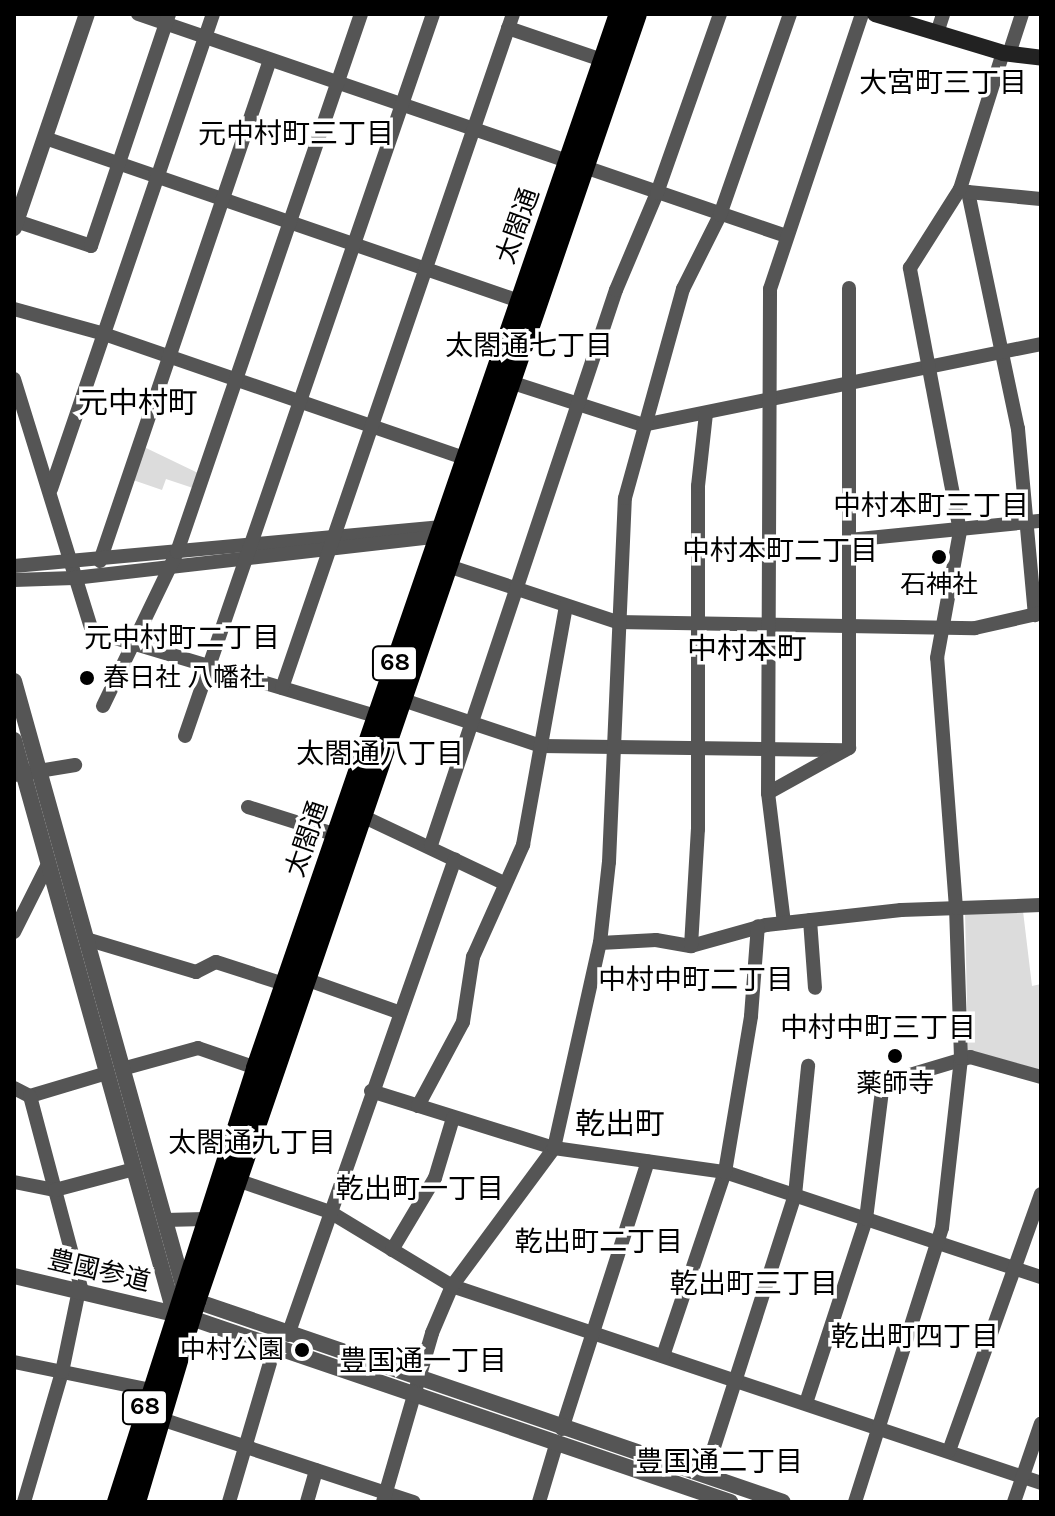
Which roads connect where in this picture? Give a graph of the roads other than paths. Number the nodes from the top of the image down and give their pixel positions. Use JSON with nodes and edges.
{"nodes":[{"id":1,"x":87,"y":14,"type":"edge"},
{"id":2,"x":138,"y":14,"type":"edge"},
{"id":3,"x":213,"y":14,"type":"edge"},
{"id":4,"x":361,"y":14,"type":"edge"},
{"id":5,"x":433,"y":14,"type":"edge"},
{"id":6,"x":619,"y":14,"type":"edge"},
{"id":7,"x":637,"y":14,"type":"edge"},
{"id":8,"x":720,"y":14,"type":"edge"},
{"id":9,"x":790,"y":14,"type":"edge"},
{"id":10,"x":862,"y":14,"type":"edge"},
{"id":11,"x":875,"y":14,"type":"edge"},
{"id":12,"x":943,"y":14,"type":"edge"},
{"id":13,"x":1022,"y":14,"type":"edge"},
{"id":14,"x":168,"y":19,"type":"edge"},
{"id":15,"x":510,"y":21,"type":"edge"},
{"id":16,"x":937,"y":33,"type":"junction"},
{"id":17,"x":205,"y":37,"type":"junction"},
{"id":18,"x":1006,"y":53,"type":"junction"},
{"id":19,"x":1041,"y":58,"type":"edge"},
{"id":20,"x":270,"y":60,"type":"junction"},
{"id":21,"x":602,"y":60,"type":"junction"},
{"id":22,"x":337,"y":83,"type":"junction"},
{"id":23,"x":401,"y":106,"type":"junction"},
{"id":24,"x":472,"y":130,"type":"junction"},
{"id":25,"x":45,"y":138,"type":"junction"},
{"id":26,"x":119,"y":164,"type":"junction"},
{"id":27,"x":575,"y":166,"type":"junction"},
{"id":28,"x":157,"y":177,"type":"junction"},
{"id":29,"x":964,"y":190,"type":"junction"},
{"id":30,"x":657,"y":193,"type":"junction"},
{"id":31,"x":1041,"y":199,"type":"edge"},
{"id":32,"x":222,"y":200,"type":"junction"},
{"id":33,"x":720,"y":215,"type":"junction"},
{"id":34,"x":290,"y":222,"type":"junction"},
{"id":35,"x":15,"y":224,"type":"edge"},
{"id":36,"x":786,"y":236,"type":"junction"},
{"id":37,"x":354,"y":244,"type":"junction"},
{"id":38,"x":425,"y":269,"type":"junction"},
{"id":39,"x":849,"y":288,"type":"dead end"},
{"id":40,"x":519,"y":301,"type":"junction"},
{"id":41,"x":14,"y":309,"type":"edge"},
{"id":42,"x":104,"y":334,"type":"junction"},
{"id":43,"x":1041,"y":344,"type":"edge"},
{"id":44,"x":1001,"y":352,"type":"junction"},
{"id":45,"x":169,"y":357,"type":"junction"},
{"id":46,"x":930,"y":369,"type":"junction"},
{"id":47,"x":14,"y":379,"type":"edge"},
{"id":48,"x":236,"y":380,"type":"junction"},
{"id":49,"x":510,"y":382,"type":"junction"},
{"id":50,"x":848,"y":384,"type":"junction"},
{"id":51,"x":770,"y":401,"type":"junction"},
{"id":52,"x":300,"y":402,"type":"junction"},
{"id":53,"x":578,"y":404,"type":"junction"},
{"id":54,"x":706,"y":414,"type":"junction"},
{"id":55,"x":643,"y":425,"type":"junction"},
{"id":56,"x":371,"y":426,"type":"junction"},
{"id":57,"x":465,"y":458,"type":"junction"},
{"id":58,"x":51,"y":490,"type":"junction"},
{"id":59,"x":1034,"y":522,"type":"edge"},
{"id":60,"x":960,"y":531,"type":"junction"},
{"id":61,"x":440,"y":532,"type":"junction"},
{"id":62,"x":334,"y":536,"type":"junction"},
{"id":63,"x":849,"y":540,"type":"junction"},
{"id":64,"x":329,"y":551,"type":"junction"},
{"id":65,"x":177,"y":552,"type":"junction"},
{"id":66,"x":248,"y":554,"type":"junction"},
{"id":67,"x":100,"y":561,"type":"junction"},
{"id":68,"x":438,"y":563,"type":"junction"},
{"id":69,"x":14,"y":566,"type":"edge"},
{"id":70,"x":170,"y":567,"type":"junction"},
{"id":71,"x":73,"y":571,"type":"junction"},
{"id":72,"x":14,"y":580,"type":"edge"},
{"id":73,"x":517,"y":589,"type":"junction"},
{"id":74,"x":566,"y":606,"type":"junction"},
{"id":75,"x":1038,"y":614,"type":"edge"},
{"id":76,"x":617,"y":622,"type":"junction"},
{"id":77,"x":698,"y":624,"type":"junction"},
{"id":78,"x":768,"y":625,"type":"junction"},
{"id":79,"x":849,"y":625,"type":"junction"},
{"id":80,"x":943,"y":626,"type":"junction"},
{"id":81,"x":136,"y":645,"type":"junction"},
{"id":82,"x":209,"y":667,"type":"junction"},
{"id":83,"x":14,"y":681,"type":"edge"},
{"id":84,"x":282,"y":688,"type":"junction"},
{"id":85,"x":400,"y":699,"type":"junction"},
{"id":86,"x":103,"y":706,"type":"dead end"},
{"id":87,"x":376,"y":716,"type":"junction"},
{"id":88,"x":471,"y":723,"type":"junction"},
{"id":89,"x":185,"y":736,"type":"dead end"},
{"id":90,"x":14,"y":740,"type":"edge"},
{"id":91,"x":541,"y":746,"type":"junction"},
{"id":92,"x":614,"y":747,"type":"junction"},
{"id":93,"x":697,"y":748,"type":"junction"},
{"id":94,"x":770,"y":749,"type":"junction"},
{"id":95,"x":845,"y":750,"type":"junction"},
{"id":96,"x":75,"y":765,"type":"dead end"},
{"id":97,"x":40,"y":770,"type":"junction"},
{"id":98,"x":18,"y":773,"type":"edge"},
{"id":99,"x":768,"y":793,"type":"junction"},
{"id":100,"x":248,"y":807,"type":"dead end"},
{"id":101,"x":360,"y":815,"type":"junction"},
{"id":102,"x":337,"y":835,"type":"junction"},
{"id":103,"x":431,"y":845,"type":"junction"},
{"id":104,"x":455,"y":859,"type":"junction"},
{"id":105,"x":48,"y":864,"type":"junction"},
{"id":106,"x":502,"y":882,"type":"junction"},
{"id":107,"x":1041,"y":905,"type":"edge"},
{"id":108,"x":956,"y":908,"type":"junction"},
{"id":109,"x":810,"y":920,"type":"junction"},
{"id":110,"x":784,"y":923,"type":"junction"},
{"id":111,"x":758,"y":926,"type":"junction"},
{"id":112,"x":14,"y":932,"type":"edge"},
{"id":113,"x":86,"y":939,"type":"junction"},
{"id":114,"x":600,"y":943,"type":"junction"},
{"id":115,"x":691,"y":946,"type":"junction"},
{"id":116,"x":305,"y":979,"type":"junction"},
{"id":117,"x":284,"y":984,"type":"junction"},
{"id":118,"x":815,"y":988,"type":"dead end"},
{"id":119,"x":398,"y":1012,"type":"junction"},
{"id":120,"x":961,"y":1058,"type":"junction"},
{"id":121,"x":808,"y":1066,"type":"dead end"},
{"id":122,"x":256,"y":1068,"type":"junction"},
{"id":123,"x":115,"y":1071,"type":"junction"},
{"id":124,"x":1041,"y":1077,"type":"edge"},
{"id":125,"x":14,"y":1088,"type":"edge"},
{"id":126,"x":371,"y":1091,"type":"junction"},
{"id":127,"x":30,"y":1096,"type":"junction"},
{"id":128,"x":418,"y":1106,"type":"junction"},
{"id":129,"x":453,"y":1118,"type":"junction"},
{"id":130,"x":554,"y":1148,"type":"junction"},
{"id":131,"x":648,"y":1161,"type":"junction"},
{"id":132,"x":134,"y":1169,"type":"junction"},
{"id":133,"x":725,"y":1172,"type":"junction"},
{"id":134,"x":237,"y":1180,"type":"junction"},
{"id":135,"x":14,"y":1182,"type":"edge"},
{"id":136,"x":55,"y":1190,"type":"junction"},
{"id":137,"x":1041,"y":1194,"type":"edge"},
{"id":138,"x":795,"y":1195,"type":"junction"},
{"id":139,"x":330,"y":1212,"type":"junction"},
{"id":140,"x":205,"y":1219,"type":"junction"},
{"id":141,"x":866,"y":1219,"type":"junction"},
{"id":142,"x":165,"y":1220,"type":"junction"},
{"id":143,"x":937,"y":1243,"type":"junction"},
{"id":144,"x":392,"y":1250,"type":"junction"},
{"id":145,"x":1014,"y":1268,"type":"junction"},
{"id":146,"x":14,"y":1276,"type":"edge"},
{"id":147,"x":1041,"y":1277,"type":"edge"},
{"id":148,"x":452,"y":1286,"type":"junction"},
{"id":149,"x":81,"y":1290,"type":"junction"},
{"id":150,"x":186,"y":1304,"type":"junction"},
{"id":151,"x":593,"y":1333,"type":"junction"},
{"id":152,"x":288,"y":1335,"type":"junction"},
{"id":153,"x":274,"y":1349,"type":"junction"},
{"id":154,"x":663,"y":1356,"type":"junction"},
{"id":155,"x":14,"y":1362,"type":"edge"},
{"id":156,"x":62,"y":1372,"type":"junction"},
{"id":157,"x":735,"y":1380,"type":"junction"},
{"id":158,"x":416,"y":1389,"type":"junction"},
{"id":159,"x":150,"y":1390,"type":"junction"},
{"id":160,"x":806,"y":1403,"type":"junction"},
{"id":161,"x":161,"y":1419,"type":"junction"},
{"id":162,"x":1041,"y":1423,"type":"edge"},
{"id":163,"x":878,"y":1427,"type":"junction"},
{"id":164,"x":559,"y":1437,"type":"junction"},
{"id":165,"x":246,"y":1446,"type":"junction"},
{"id":166,"x":949,"y":1451,"type":"junction"},
{"id":167,"x":316,"y":1470,"type":"junction"},
{"id":168,"x":1022,"y":1477,"type":"junction"},
{"id":169,"x":1041,"y":1483,"type":"edge"},
{"id":170,"x":699,"y":1490,"type":"edge"},
{"id":171,"x":384,"y":1497,"type":"edge"},
{"id":172,"x":24,"y":1502,"type":"edge"},
{"id":173,"x":117,"y":1502,"type":"edge"},
{"id":174,"x":136,"y":1502,"type":"edge"},
{"id":175,"x":229,"y":1502,"type":"edge"},
{"id":176,"x":307,"y":1502,"type":"edge"},
{"id":177,"x":414,"y":1502,"type":"edge"},
{"id":178,"x":539,"y":1502,"type":"edge"},
{"id":179,"x":730,"y":1502,"type":"edge"},
{"id":180,"x":783,"y":1502,"type":"edge"},
{"id":181,"x":855,"y":1502,"type":"edge"},
{"id":182,"x":1014,"y":1502,"type":"edge"}],
"edges":[{"from":1,"to":25,"type":"street"},
{"from":2,"to":14,"type":"street"},
{"from":3,"to":17,"type":"street"},
{"from":4,"to":22,"type":"street"},
{"from":5,"to":23,"type":"street"},
{"from":6,"to":21,"type":"main road","name":"太閤通","number":"68"},
{"from":7,"to":27,"type":"main road","name":"太閤通","number":"68"},
{"from":8,"to":30,"type":"street"},
{"from":9,"to":33,"type":"street"},
{"from":10,"to":36,"type":"street"},
{"from":11,"to":16,"type":"main road"},
{"from":12,"to":16,"type":"street"},
{"from":13,"to":18,"type":"street"},
{"from":14,"to":17,"type":"street"},
{"from":14,"to":26,"type":"street"},
{"from":15,"to":21,"type":"street"},
{"from":15,"to":24,"type":"street"},
{"from":16,"to":18,"type":"main road"},
{"from":17,"to":20,"type":"street"},
{"from":17,"to":28,"type":"street"},
{"from":18,"to":19,"type":"main road"},
{"from":18,"to":29,"type":"street"},
{"from":20,"to":22,"type":"street"},
{"from":20,"to":32,"type":"street"},
{"from":21,"to":27,"type":"main road","name":"太閤通","number":"68"},
{"from":22,"to":23,"type":"street"},
{"from":22,"to":34,"type":"street"},
{"from":23,"to":24,"type":"street"},
{"from":23,"to":37,"type":"street"},
{"from":24,"to":27,"type":"street"},
{"from":24,"to":38,"type":"street"},
{"from":25,"to":26,"type":"street"},
{"from":25,"to":35,"type":"street"},
{"from":26,"to":28,"type":"street"},
{"from":26,"to":35,"type":"street"},
{"from":27,"to":30,"type":"street"},
{"from":27,"to":40,"type":"main road","name":"太閤通","number":"68"},
{"from":27,"to":49,"type":"main road","name":"太閤通","number":"68"},
{"from":28,"to":32,"type":"street"},
{"from":28,"to":42,"type":"street"},
{"from":29,"to":31,"type":"street"},
{"from":29,"to":44,"type":"street"},
{"from":29,"to":46,"type":"street"},
{"from":30,"to":33,"type":"street"},
{"from":30,"to":53,"type":"street"},
{"from":32,"to":34,"type":"street"},
{"from":32,"to":45,"type":"street"},
{"from":33,"to":36,"type":"street"},
{"from":33,"to":55,"type":"street"},
{"from":34,"to":37,"type":"street"},
{"from":34,"to":48,"type":"street"},
{"from":36,"to":51,"type":"street"},
{"from":37,"to":38,"type":"street"},
{"from":37,"to":52,"type":"street"},
{"from":38,"to":40,"type":"street"},
{"from":38,"to":56,"type":"street"},
{"from":39,"to":50,"type":"street"},
{"from":40,"to":57,"type":"main road","name":"太閤通","number":"68"},
{"from":41,"to":42,"type":"street"},
{"from":42,"to":45,"type":"street"},
{"from":42,"to":58,"type":"street"},
{"from":43,"to":44,"type":"street"},
{"from":44,"to":46,"type":"street"},
{"from":44,"to":59,"type":"street"},
{"from":45,"to":48,"type":"street"},
{"from":45,"to":67,"type":"street"},
{"from":46,"to":50,"type":"street"},
{"from":46,"to":60,"type":"street"},
{"from":47,"to":58,"type":"street"},
{"from":48,"to":52,"type":"street"},
{"from":48,"to":65,"type":"street"},
{"from":49,"to":53,"type":"street"},
{"from":49,"to":68,"type":"main road","name":"太閤通","number":"68"},
{"from":50,"to":51,"type":"street"},
{"from":50,"to":63,"type":"street"},
{"from":51,"to":54,"type":"street"},
{"from":51,"to":78,"type":"street"},
{"from":52,"to":56,"type":"street"},
{"from":52,"to":66,"type":"street"},
{"from":53,"to":55,"type":"street"},
{"from":53,"to":73,"type":"street"},
{"from":54,"to":55,"type":"street"},
{"from":54,"to":77,"type":"street"},
{"from":55,"to":76,"type":"street"},
{"from":56,"to":57,"type":"street"},
{"from":56,"to":62,"type":"street"},
{"from":57,"to":61,"type":"main road","name":"太閤通","number":"68"},
{"from":58,"to":71,"type":"street"},
{"from":59,"to":60,"type":"street"},
{"from":59,"to":75,"type":"street"},
{"from":60,"to":63,"type":"street"},
{"from":60,"to":80,"type":"street"},
{"from":61,"to":62,"type":"street"},
{"from":61,"to":64,"type":"street"},
{"from":61,"to":68,"type":"main road","name":"太閤通","number":"68"},
{"from":62,"to":64,"type":"street"},
{"from":62,"to":66,"type":"street"},
{"from":63,"to":79,"type":"street"},
{"from":64,"to":66,"type":"street"},
{"from":64,"to":84,"type":"street"},
{"from":65,"to":66,"type":"street"},
{"from":65,"to":67,"type":"street"},
{"from":65,"to":70,"type":"street"},
{"from":66,"to":70,"type":"street"},
{"from":66,"to":82,"type":"street"},
{"from":67,"to":71,"type":"street"},
{"from":68,"to":73,"type":"street"},
{"from":68,"to":85,"type":"main road","name":"太閤通","number":"68"},
{"from":68,"to":87,"type":"main road","name":"太閤通","number":"68"},
{"from":69,"to":71,"type":"street"},
{"from":70,"to":71,"type":"street"},
{"from":70,"to":81,"type":"street"},
{"from":71,"to":72,"type":"street"},
{"from":71,"to":81,"type":"street"},
{"from":73,"to":74,"type":"street"},
{"from":73,"to":88,"type":"street"},
{"from":74,"to":76,"type":"street"},
{"from":74,"to":91,"type":"street"},
{"from":75,"to":80,"type":"street"},
{"from":76,"to":77,"type":"street"},
{"from":76,"to":92,"type":"street"},
{"from":77,"to":78,"type":"street"},
{"from":77,"to":93,"type":"street"},
{"from":78,"to":79,"type":"street"},
{"from":78,"to":94,"type":"street"},
{"from":79,"to":80,"type":"street"},
{"from":79,"to":95,"type":"street"},
{"from":80,"to":108,"type":"street"},
{"from":81,"to":82,"type":"street"},
{"from":81,"to":86,"type":"street"},
{"from":82,"to":84,"type":"street"},
{"from":82,"to":89,"type":"street"},
{"from":83,"to":97,"type":"street"},
{"from":84,"to":87,"type":"street"},
{"from":85,"to":88,"type":"street"},
{"from":85,"to":101,"type":"main road","name":"太閤通","number":"68"},
{"from":87,"to":102,"type":"main road","name":"太閤通","number":"68"},
{"from":88,"to":91,"type":"street"},
{"from":88,"to":103,"type":"street"},
{"from":90,"to":98,"type":"street"},
{"from":91,"to":92,"type":"street"},
{"from":91,"to":106,"type":"street"},
{"from":92,"to":93,"type":"street"},
{"from":92,"to":114,"type":"street"},
{"from":93,"to":94,"type":"street"},
{"from":93,"to":115,"type":"street"},
{"from":94,"to":95,"type":"street"},
{"from":94,"to":99,"type":"street"},
{"from":95,"to":99,"type":"street"},
{"from":96,"to":97,"type":"street"},
{"from":97,"to":98,"type":"street"},
{"from":97,"to":113,"type":"street"},
{"from":98,"to":105,"type":"street"},
{"from":99,"to":110,"type":"street"},
{"from":100,"to":102,"type":"street"},
{"from":101,"to":103,"type":"street"},
{"from":101,"to":116,"type":"main road","name":"太閤通","number":"68"},
{"from":102,"to":117,"type":"main road","name":"太閤通","number":"68"},
{"from":103,"to":104,"type":"street"},
{"from":104,"to":106,"type":"street"},
{"from":104,"to":119,"type":"street"},
{"from":105,"to":112,"type":"street"},
{"from":105,"to":123,"type":"street"},
{"from":106,"to":128,"type":"street"},
{"from":107,"to":108,"type":"street"},
{"from":108,"to":109,"type":"street"},
{"from":108,"to":120,"type":"street"},
{"from":109,"to":110,"type":"street"},
{"from":109,"to":118,"type":"street"},
{"from":110,"to":111,"type":"street"},
{"from":111,"to":115,"type":"street"},
{"from":111,"to":133,"type":"street"},
{"from":113,"to":117,"type":"street"},
{"from":113,"to":123,"type":"street"},
{"from":114,"to":115,"type":"street"},
{"from":114,"to":130,"type":"street"},
{"from":116,"to":117,"type":"street"},
{"from":116,"to":119,"type":"street"},
{"from":116,"to":134,"type":"main road","name":"太閤通","number":"68"},
{"from":117,"to":122,"type":"main road","name":"太閤通","number":"68"},
{"from":119,"to":126,"type":"street"},
{"from":120,"to":124,"type":"street"},
{"from":120,"to":141,"type":"street"},
{"from":120,"to":143,"type":"street"},
{"from":121,"to":138,"type":"street"},
{"from":122,"to":123,"type":"street"},
{"from":122,"to":140,"type":"main road","name":"太閤通","number":"68"},
{"from":123,"to":127,"type":"street"},
{"from":123,"to":132,"type":"street"},
{"from":123,"to":142,"type":"street"},
{"from":125,"to":127,"type":"street"},
{"from":126,"to":128,"type":"street"},
{"from":126,"to":139,"type":"street"},
{"from":127,"to":136,"type":"street"},
{"from":128,"to":129,"type":"street"},
{"from":129,"to":130,"type":"street"},
{"from":129,"to":144,"type":"street"},
{"from":130,"to":131,"type":"street"},
{"from":130,"to":148,"type":"street"},
{"from":131,"to":133,"type":"street"},
{"from":131,"to":151,"type":"street"},
{"from":132,"to":136,"type":"street"},
{"from":132,"to":150,"type":"street"},
{"from":133,"to":138,"type":"street"},
{"from":133,"to":154,"type":"street"},
{"from":134,"to":139,"type":"street"},
{"from":134,"to":150,"type":"main road","name":"太閤通","number":"68"},
{"from":135,"to":136,"type":"street"},
{"from":136,"to":149,"type":"street"},
{"from":137,"to":145,"type":"street"},
{"from":138,"to":141,"type":"street"},
{"from":138,"to":157,"type":"street"},
{"from":139,"to":144,"type":"street"},
{"from":139,"to":152,"type":"street"},
{"from":140,"to":142,"type":"street"},
{"from":140,"to":150,"type":"main road","name":"太閤通","number":"68"},
{"from":141,"to":143,"type":"street"},
{"from":141,"to":160,"type":"street"},
{"from":142,"to":150,"type":"street"},
{"from":143,"to":145,"type":"street"},
{"from":143,"to":163,"type":"street"},
{"from":144,"to":148,"type":"street"},
{"from":145,"to":147,"type":"street"},
{"from":145,"to":166,"type":"street"},
{"from":146,"to":149,"type":"street","name":"豊國参道"},
{"from":148,"to":151,"type":"street"},
{"from":148,"to":158,"type":"street"},
{"from":149,"to":150,"type":"street","name":"豊國参道"},
{"from":149,"to":156,"type":"street"},
{"from":150,"to":152,"type":"street"},
{"from":150,"to":153,"type":"street"},
{"from":150,"to":159,"type":"main road","name":"太閤通","number":"68"},
{"from":150,"to":161,"type":"main road","name":"太閤通","number":"68"},
{"from":151,"to":154,"type":"street"},
{"from":151,"to":164,"type":"street"},
{"from":152,"to":158,"type":"street"},
{"from":153,"to":158,"type":"street"},
{"from":153,"to":165,"type":"street"},
{"from":154,"to":157,"type":"street"},
{"from":155,"to":156,"type":"street"},
{"from":156,"to":159,"type":"street"},
{"from":156,"to":172,"type":"street"},
{"from":157,"to":160,"type":"street"},
{"from":157,"to":170,"type":"street"},
{"from":158,"to":164,"type":"street"},
{"from":158,"to":171,"type":"street"},
{"from":159,"to":173,"type":"main road","name":"太閤通","number":"68"},
{"from":160,"to":163,"type":"street"},
{"from":161,"to":165,"type":"street"},
{"from":161,"to":174,"type":"main road","name":"太閤通","number":"68"},
{"from":162,"to":168,"type":"street"},
{"from":163,"to":166,"type":"street"},
{"from":163,"to":181,"type":"street"},
{"from":164,"to":170,"type":"street"},
{"from":164,"to":178,"type":"street"},
{"from":165,"to":167,"type":"street"},
{"from":165,"to":175,"type":"street"},
{"from":166,"to":168,"type":"street"},
{"from":167,"to":171,"type":"street"},
{"from":167,"to":176,"type":"street"},
{"from":168,"to":169,"type":"street"},
{"from":168,"to":182,"type":"street"},
{"from":170,"to":179,"type":"street"},
{"from":170,"to":180,"type":"street"},
{"from":171,"to":177,"type":"street"}]}
